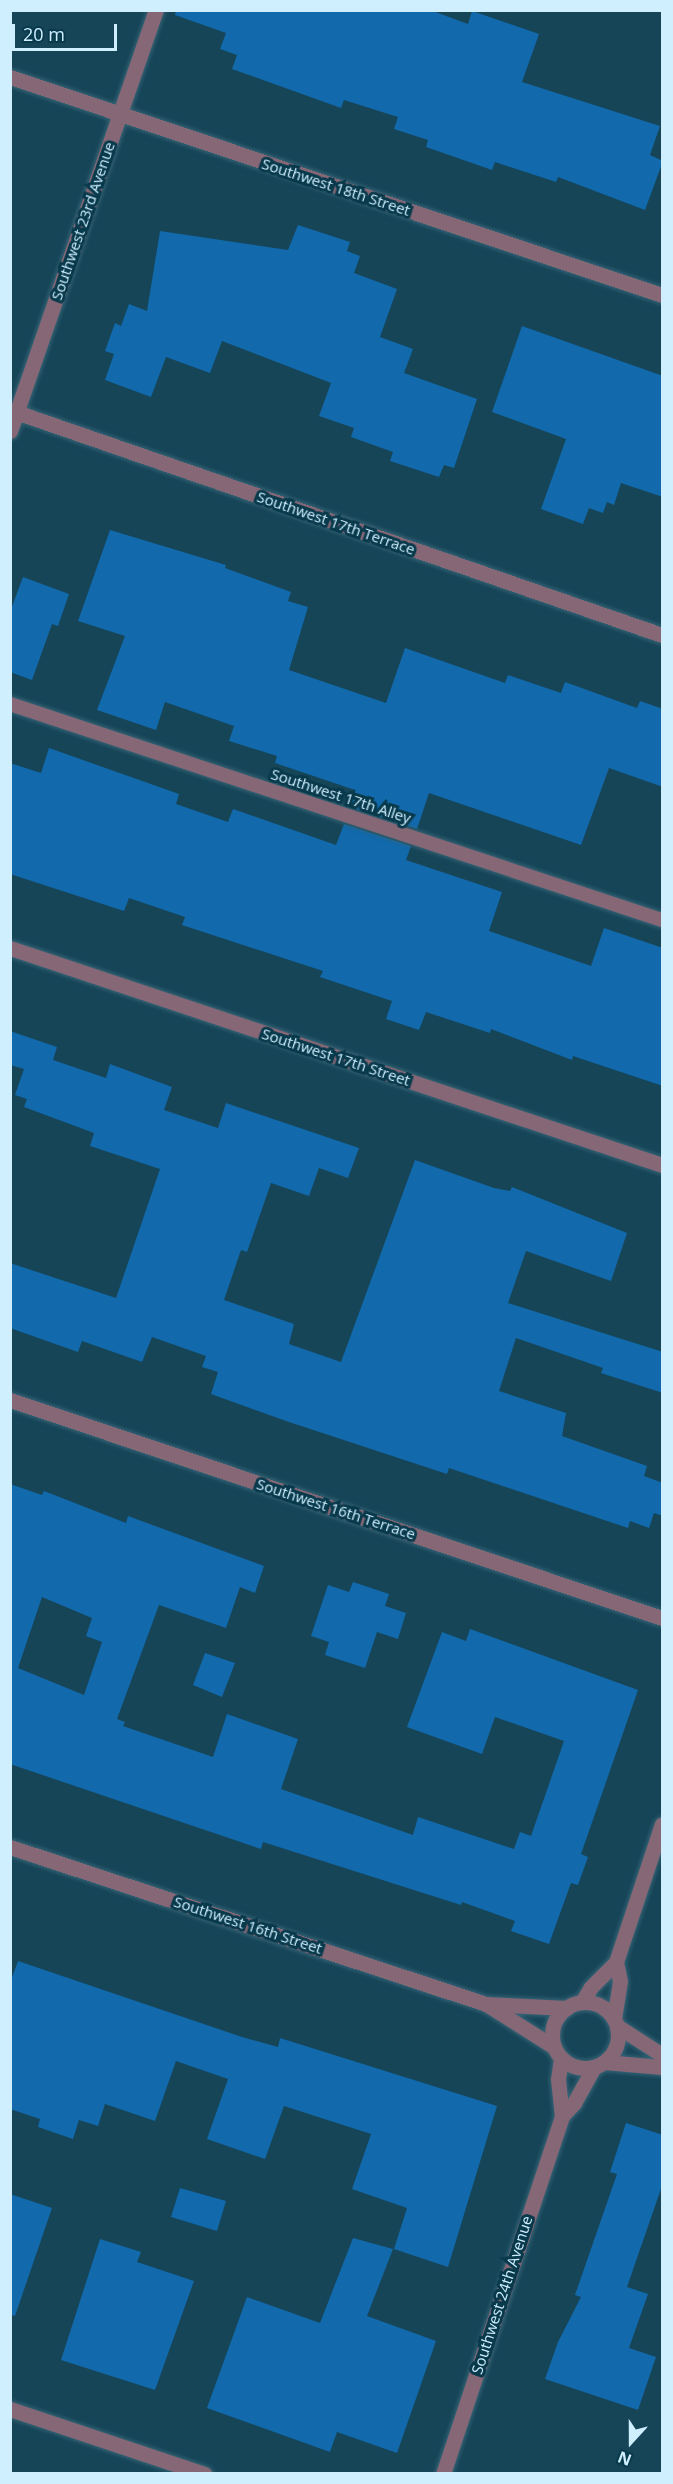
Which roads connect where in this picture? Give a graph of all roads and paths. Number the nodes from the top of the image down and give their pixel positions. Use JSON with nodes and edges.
{"nodes":[{"id":1,"x":156,"y":10,"type":"edge"},
{"id":2,"x":10,"y":77,"type":"edge"},
{"id":3,"x":120,"y":113,"type":"junction"},
{"id":4,"x":663,"y":295,"type":"edge"},
{"id":5,"x":14,"y":411,"type":"edge"},
{"id":6,"x":10,"y":431,"type":"edge"},
{"id":7,"x":663,"y":635,"type":"edge"},
{"id":8,"x":10,"y":704,"type":"edge"},
{"id":9,"x":663,"y":920,"type":"edge"},
{"id":10,"x":10,"y":948,"type":"edge"},
{"id":11,"x":663,"y":1165,"type":"edge"},
{"id":12,"x":10,"y":1400,"type":"edge"},
{"id":13,"x":663,"y":1618,"type":"edge"},
{"id":14,"x":663,"y":1824,"type":"edge"},
{"id":15,"x":10,"y":1847,"type":"edge"},
{"id":16,"x":616,"y":1962,"type":"junction"},
{"id":17,"x":486,"y":2004,"type":"junction"},
{"id":18,"x":575,"y":2005,"type":"junction"},
{"id":19,"x":616,"y":2022,"type":"junction"},
{"id":20,"x":558,"y":2052,"type":"junction"},
{"id":21,"x":663,"y":2055,"type":"edge"},
{"id":22,"x":599,"y":2065,"type":"junction"},
{"id":23,"x":663,"y":2067,"type":"edge"},
{"id":24,"x":562,"y":2116,"type":"junction"},
{"id":25,"x":10,"y":2409,"type":"edge"},
{"id":26,"x":204,"y":2474,"type":"edge"},
{"id":27,"x":443,"y":2474,"type":"edge"}],
"edges":[{"from":1,"to":3,"type":"street","name":"Southwest 23rd Avenue"},
{"from":2,"to":3,"type":"street","name":"Southwest 18th Street"},
{"from":3,"to":4,"type":"street","name":"Southwest 18th Street"},
{"from":3,"to":5,"type":"street","name":"Southwest 23rd Avenue"},
{"from":5,"to":6,"type":"street","name":"Southwest 23rd Avenue"},
{"from":5,"to":7,"type":"street","name":"Southwest 17th Terrace"},
{"from":8,"to":9,"type":"lane","name":"Southwest 17th Alley"},
{"from":10,"to":11,"type":"street","name":"Southwest 17th Street"},
{"from":12,"to":13,"type":"street","name":"Southwest 16th Terrace"},
{"from":14,"to":16,"type":"street"},
{"from":15,"to":17,"type":"street","name":"Southwest 16th Street"},
{"from":16,"to":18,"type":"street"},
{"from":16,"to":19,"type":"street"},
{"from":17,"to":18,"type":"street","name":"Southwest 16th Street"},
{"from":17,"to":20,"type":"street","name":"Southwest 16th Street"},
{"from":18,"to":19,"type":"street"},
{"from":18,"to":20,"type":"street"},
{"from":19,"to":21,"type":"street"},
{"from":19,"to":22,"type":"street"},
{"from":20,"to":22,"type":"street"},
{"from":20,"to":24,"type":"street","name":"Southwest 24th Avenue"},
{"from":22,"to":23,"type":"street"},
{"from":22,"to":24,"type":"street","name":"Southwest 24th Avenue"},
{"from":24,"to":27,"type":"street","name":"Southwest 24th Avenue"},
{"from":25,"to":26,"type":"street"}]}
